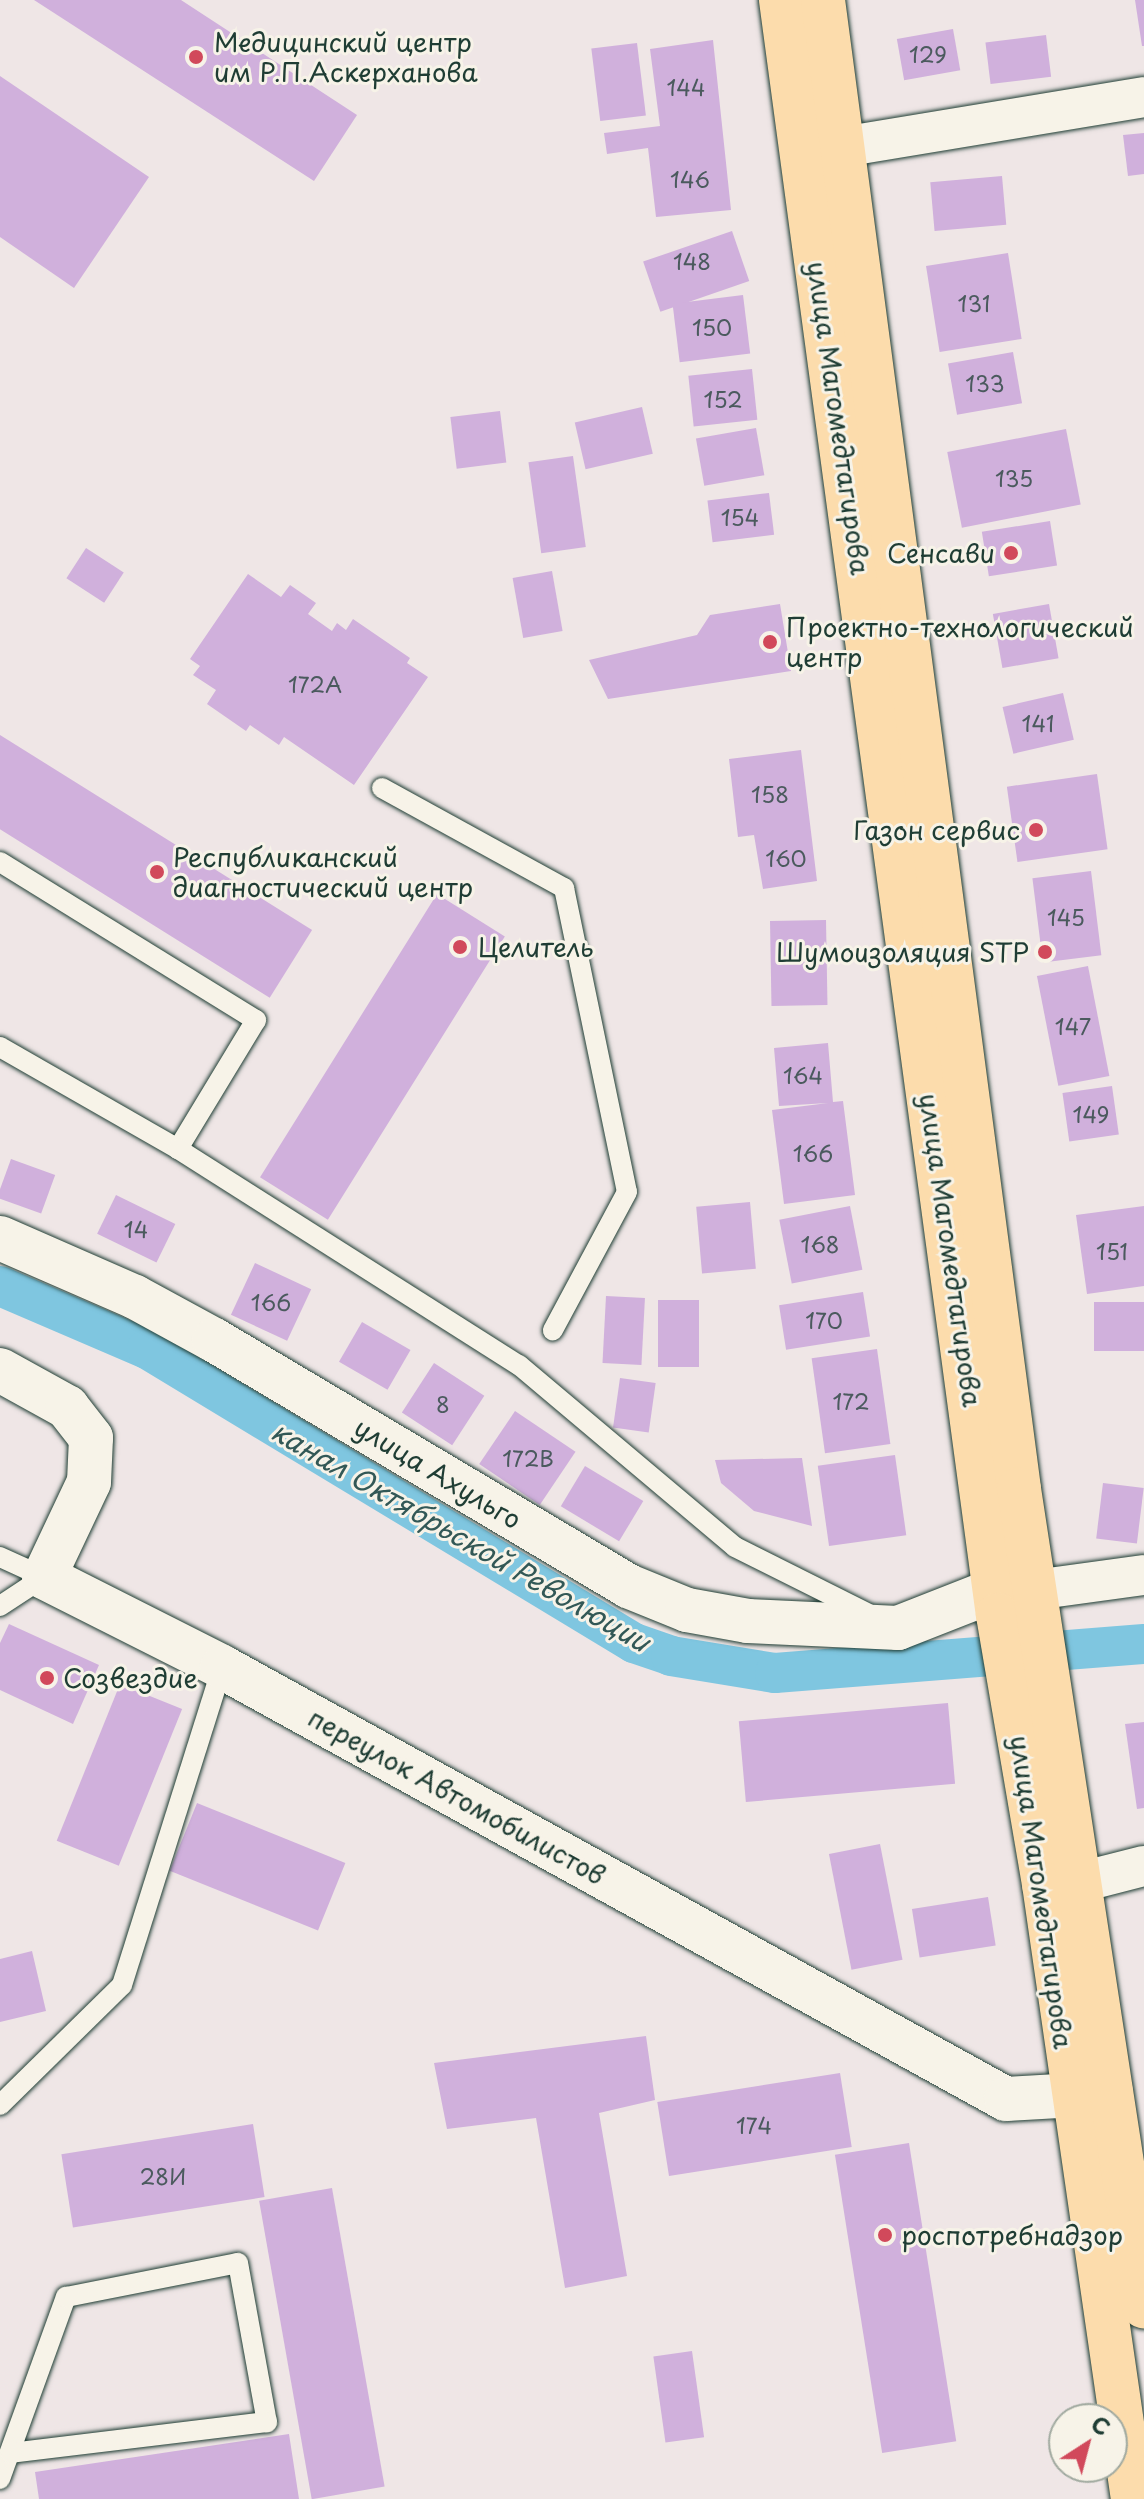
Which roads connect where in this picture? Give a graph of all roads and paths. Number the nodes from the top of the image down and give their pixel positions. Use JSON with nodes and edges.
{"nodes":[{"id":1,"x":781,"y":0,"type":"edge"},
{"id":2,"x":823,"y":0,"type":"edge"},
{"id":3,"x":1144,"y":97,"type":"edge"},
{"id":4,"x":820,"y":151,"type":"junction"},
{"id":5,"x":382,"y":788,"type":"dead end"},
{"id":6,"x":0,"y":862,"type":"edge"},
{"id":7,"x":0,"y":1047,"type":"edge"},
{"id":8,"x":178,"y":1149,"type":"junction"},
{"id":9,"x":0,"y":1238,"type":"edge"},
{"id":10,"x":553,"y":1330,"type":"dead end"},
{"id":11,"x":0,"y":1370,"type":"edge"},
{"id":12,"x":0,"y":1557,"type":"edge"},
{"id":13,"x":1144,"y":1575,"type":"edge"},
{"id":14,"x":44,"y":1577,"type":"junction"},
{"id":15,"x":1016,"y":1602,"type":"junction"},
{"id":16,"x":0,"y":1606,"type":"edge"},
{"id":17,"x":898,"y":1628,"type":"junction"},
{"id":18,"x":222,"y":1667,"type":"junction"},
{"id":19,"x":1144,"y":1866,"type":"edge"},
{"id":20,"x":1062,"y":1883,"type":"junction"},
{"id":21,"x":1092,"y":2093,"type":"junction"},
{"id":22,"x":0,"y":2105,"type":"edge"},
{"id":23,"x":1144,"y":2307,"type":"edge"},
{"id":24,"x":11,"y":2453,"type":"junction"},
{"id":25,"x":0,"y":2479,"type":"edge"},
{"id":26,"x":1133,"y":2499,"type":"edge"}],
"edges":[{"from":1,"to":4,"type":"main road","name":"улица Магомедтагирова"},
{"from":2,"to":4,"type":"main road","name":"улица Магомедтагирова"},
{"from":3,"to":4,"type":"street"},
{"from":4,"to":15,"type":"main road","name":"улица Магомедтагирова"},
{"from":5,"to":10,"type":"lane"},
{"from":6,"to":8,"type":"lane"},
{"from":7,"to":8,"type":"lane"},
{"from":8,"to":17,"type":"lane"},
{"from":9,"to":17,"type":"main road","name":"улица Ахульго"},
{"from":11,"to":14,"type":"main road"},
{"from":12,"to":14,"type":"lane"},
{"from":13,"to":15,"type":"street"},
{"from":14,"to":16,"type":"lane"},
{"from":14,"to":18,"type":"main road","name":"переулок Автомобилистов"},
{"from":15,"to":17,"type":"main road"},
{"from":15,"to":20,"type":"main road","name":"улица Магомедтагирова"},
{"from":18,"to":21,"type":"main road","name":"переулок Автомобилистов"},
{"from":18,"to":22,"type":"lane"},
{"from":19,"to":20,"type":"street"},
{"from":20,"to":21,"type":"main road","name":"улица Магомедтагирова"},
{"from":21,"to":23,"type":"main road","name":"улица Магомедтагирова"},
{"from":21,"to":26,"type":"main road","name":"улица Магомедтагирова"},
{"from":24,"to":24,"type":"lane"},
{"from":24,"to":25,"type":"lane"}]}
